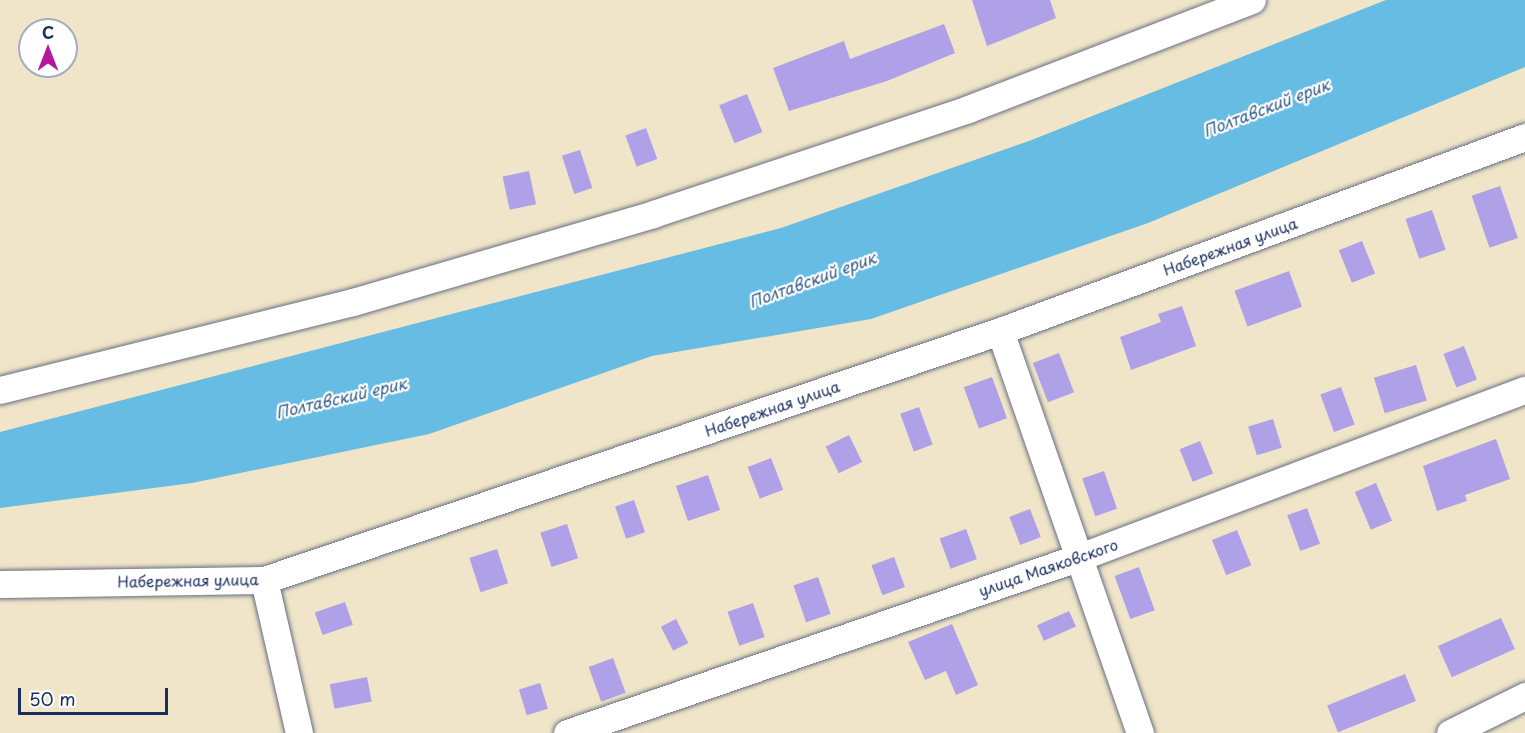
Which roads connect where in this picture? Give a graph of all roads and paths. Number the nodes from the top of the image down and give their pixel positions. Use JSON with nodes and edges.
{"nodes":[{"id":1,"x":1252,"y":0,"type":"edge"},
{"id":2,"x":1525,"y":137,"type":"edge"},
{"id":3,"x":1000,"y":331,"type":"junction"},
{"id":4,"x":0,"y":390,"type":"edge"},
{"id":5,"x":1525,"y":390,"type":"edge"},
{"id":6,"x":1077,"y":558,"type":"junction"},
{"id":7,"x":264,"y":580,"type":"junction"},
{"id":8,"x":0,"y":584,"type":"edge"},
{"id":9,"x":1525,"y":696,"type":"edge"},
{"id":10,"x":299,"y":733,"type":"edge"},
{"id":11,"x":567,"y":733,"type":"edge"},
{"id":12,"x":1140,"y":733,"type":"edge"},
{"id":13,"x":1450,"y":733,"type":"edge"}],
"edges":[{"from":1,"to":4,"type":"street"},
{"from":2,"to":3,"type":"street","name":"Набережная улица"},
{"from":3,"to":6,"type":"street"},
{"from":3,"to":7,"type":"street","name":"Набережная улица"},
{"from":5,"to":6,"type":"street","name":"улица Маяковского"},
{"from":6,"to":11,"type":"street","name":"улица Маяковского"},
{"from":6,"to":12,"type":"street"},
{"from":7,"to":8,"type":"street","name":"Набережная улица"},
{"from":7,"to":10,"type":"street"},
{"from":9,"to":13,"type":"street"}]}
